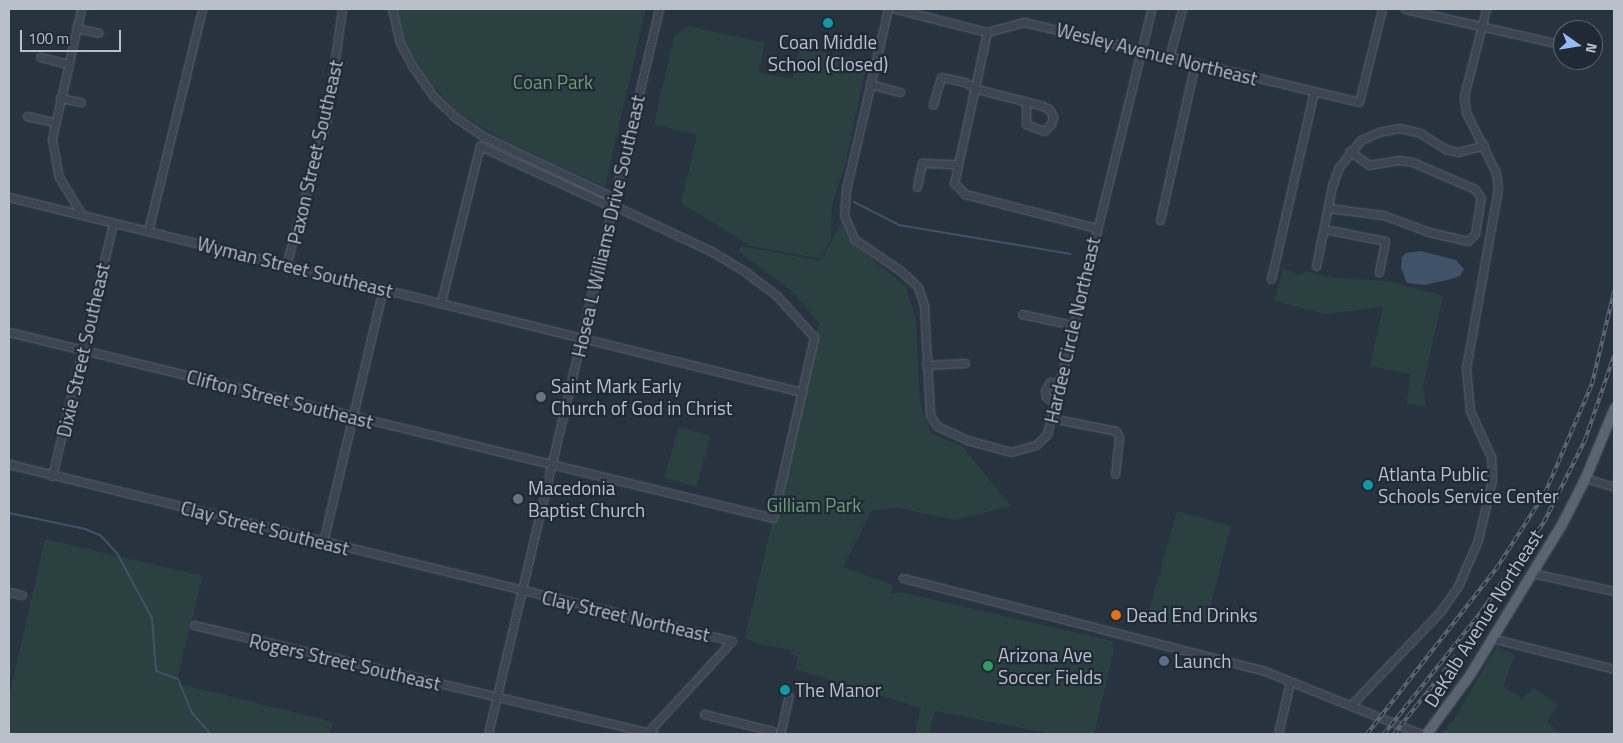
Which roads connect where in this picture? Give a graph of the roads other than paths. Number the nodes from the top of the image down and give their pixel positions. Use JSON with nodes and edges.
{"nodes":[{"id":1,"x":81,"y":9,"type":"edge"},
{"id":2,"x":202,"y":9,"type":"edge"},
{"id":3,"x":342,"y":9,"type":"edge"},
{"id":4,"x":392,"y":9,"type":"edge"},
{"id":5,"x":659,"y":9,"type":"edge"},
{"id":6,"x":888,"y":9,"type":"edge"},
{"id":7,"x":896,"y":9,"type":"edge"},
{"id":8,"x":1151,"y":9,"type":"edge"},
{"id":9,"x":1182,"y":9,"type":"edge"},
{"id":10,"x":1382,"y":9,"type":"edge"},
{"id":11,"x":1405,"y":9,"type":"edge"},
{"id":12,"x":1486,"y":9,"type":"edge"},
{"id":13,"x":1482,"y":25,"type":"junction"},
{"id":14,"x":77,"y":28,"type":"junction"},
{"id":15,"x":987,"y":32,"type":"junction"},
{"id":16,"x":98,"y":34,"type":"dead end"},
{"id":17,"x":1553,"y":42,"type":"edge"},
{"id":18,"x":1143,"y":49,"type":"junction"},
{"id":19,"x":40,"y":57,"type":"dead end"},
{"id":20,"x":1169,"y":58,"type":"junction"},
{"id":21,"x":68,"y":64,"type":"junction"},
{"id":22,"x":1195,"y":64,"type":"junction"},
{"id":23,"x":870,"y":84,"type":"junction"},
{"id":24,"x":977,"y":89,"type":"junction"},
{"id":25,"x":900,"y":92,"type":"dead end"},
{"id":26,"x":1314,"y":92,"type":"junction"},
{"id":27,"x":60,"y":98,"type":"junction"},
{"id":28,"x":1026,"y":101,"type":"junction"},
{"id":29,"x":81,"y":102,"type":"dead end"},
{"id":30,"x":933,"y":105,"type":"dead end"},
{"id":31,"x":27,"y":116,"type":"dead end"},
{"id":32,"x":53,"y":122,"type":"junction"},
{"id":33,"x":1484,"y":145,"type":"junction"},
{"id":34,"x":1350,"y":151,"type":"junction"},
{"id":35,"x":958,"y":164,"type":"junction"},
{"id":36,"x":917,"y":187,"type":"dead end"},
{"id":37,"x":9,"y":196,"type":"edge"},
{"id":38,"x":613,"y":201,"type":"junction"},
{"id":39,"x":1328,"y":208,"type":"junction"},
{"id":40,"x":82,"y":215,"type":"junction"},
{"id":41,"x":1160,"y":220,"type":"dead end"},
{"id":42,"x":113,"y":224,"type":"junction"},
{"id":43,"x":1096,"y":228,"type":"junction"},
{"id":44,"x":1324,"y":228,"type":"junction"},
{"id":45,"x":148,"y":231,"type":"junction"},
{"id":46,"x":286,"y":265,"type":"junction"},
{"id":47,"x":1316,"y":266,"type":"dead end"},
{"id":48,"x":1379,"y":272,"type":"dead end"},
{"id":49,"x":1271,"y":279,"type":"dead end"},
{"id":50,"x":383,"y":288,"type":"junction"},
{"id":51,"x":441,"y":302,"type":"junction"},
{"id":52,"x":1022,"y":314,"type":"dead end"},
{"id":53,"x":1072,"y":325,"type":"junction"},
{"id":54,"x":9,"y":332,"type":"edge"},
{"id":55,"x":581,"y":337,"type":"junction"},
{"id":56,"x":83,"y":350,"type":"junction"},
{"id":57,"x":965,"y":363,"type":"dead end"},
{"id":58,"x":926,"y":365,"type":"junction"},
{"id":59,"x":1059,"y":382,"type":"junction"},
{"id":60,"x":802,"y":392,"type":"junction"},
{"id":61,"x":1055,"y":402,"type":"junction"},
{"id":62,"x":1614,"y":408,"type":"edge"},
{"id":63,"x":353,"y":418,"type":"junction"},
{"id":64,"x":1051,"y":418,"type":"junction"},
{"id":65,"x":552,"y":462,"type":"junction"},
{"id":66,"x":9,"y":464,"type":"edge"},
{"id":67,"x":1115,"y":474,"type":"dead end"},
{"id":68,"x":52,"y":476,"type":"junction"},
{"id":69,"x":1585,"y":478,"type":"junction"},
{"id":70,"x":1614,"y":487,"type":"edge"},
{"id":71,"x":323,"y":542,"type":"junction"},
{"id":72,"x":1532,"y":573,"type":"junction"},
{"id":73,"x":903,"y":578,"type":"dead end"},
{"id":74,"x":521,"y":591,"type":"junction"},
{"id":75,"x":1614,"y":591,"type":"edge"},
{"id":76,"x":9,"y":592,"type":"edge"},
{"id":77,"x":22,"y":594,"type":"dead end"},
{"id":78,"x":194,"y":625,"type":"dead end"},
{"id":79,"x":1491,"y":638,"type":"junction"},
{"id":80,"x":1614,"y":668,"type":"edge"},
{"id":81,"x":1290,"y":682,"type":"junction"},
{"id":82,"x":789,"y":696,"type":"dead end"},
{"id":83,"x":496,"y":698,"type":"junction"},
{"id":84,"x":1352,"y":705,"type":"junction"},
{"id":85,"x":704,"y":714,"type":"dead end"},
{"id":86,"x":651,"y":733,"type":"edge"},
{"id":87,"x":488,"y":734,"type":"edge"},
{"id":88,"x":775,"y":734,"type":"edge"},
{"id":89,"x":1278,"y":734,"type":"edge"},
{"id":90,"x":1422,"y":734,"type":"edge"},
{"id":91,"x":1426,"y":734,"type":"edge"}],
"edges":[{"from":1,"to":14,"type":"street"},
{"from":2,"to":45,"type":"street"},
{"from":3,"to":46,"type":"street","name":"Paxon Street Southeast"},
{"from":4,"to":38,"type":"street"},
{"from":5,"to":38,"type":"street","name":"Hosea L Williams Drive Southeast"},
{"from":6,"to":23,"type":"street"},
{"from":7,"to":15,"type":"street","name":"Wesley Avenue Northeast"},
{"from":8,"to":18,"type":"street","name":"Hardee Circle Northeast"},
{"from":9,"to":20,"type":"street"},
{"from":10,"to":26,"type":"street","name":"Wesley Avenue Northeast"},
{"from":11,"to":13,"type":"street"},
{"from":12,"to":13,"type":"street"},
{"from":13,"to":17,"type":"street"},
{"from":13,"to":33,"type":"street"},
{"from":14,"to":16,"type":"street"},
{"from":14,"to":21,"type":"street"},
{"from":15,"to":18,"type":"street","name":"Wesley Avenue Northeast"},
{"from":15,"to":24,"type":"street"},
{"from":18,"to":20,"type":"street","name":"Wesley Avenue Northeast"},
{"from":18,"to":43,"type":"street","name":"Hardee Circle Northeast"},
{"from":19,"to":21,"type":"street"},
{"from":20,"to":22,"type":"street","name":"Wesley Avenue Northeast"},
{"from":21,"to":27,"type":"street"},
{"from":22,"to":26,"type":"street","name":"Wesley Avenue Northeast"},
{"from":22,"to":41,"type":"street"},
{"from":23,"to":25,"type":"street"},
{"from":23,"to":58,"type":"street","name":"Hardee Circle Northeast"},
{"from":24,"to":28,"type":"street"},
{"from":24,"to":30,"type":"street"},
{"from":24,"to":35,"type":"street"},
{"from":26,"to":49,"type":"street"},
{"from":27,"to":29,"type":"street"},
{"from":27,"to":32,"type":"street"},
{"from":28,"to":28,"type":"street"},
{"from":31,"to":32,"type":"street"},
{"from":32,"to":40,"type":"street"},
{"from":33,"to":34,"type":"street"},
{"from":33,"to":84,"type":"street"},
{"from":34,"to":39,"type":"street"},
{"from":34,"to":39,"type":"street"},
{"from":35,"to":36,"type":"street"},
{"from":35,"to":43,"type":"street"},
{"from":37,"to":40,"type":"street","name":"Wyman Street Southeast"},
{"from":38,"to":51,"type":"street"},
{"from":38,"to":55,"type":"street","name":"Hosea L Williams Drive Southeast"},
{"from":38,"to":60,"type":"street"},
{"from":39,"to":44,"type":"street"},
{"from":40,"to":42,"type":"street","name":"Wyman Street Southeast"},
{"from":42,"to":45,"type":"street","name":"Wyman Street Southeast"},
{"from":42,"to":56,"type":"street","name":"Dixie Street Southeast"},
{"from":43,"to":53,"type":"street","name":"Hardee Circle Northeast"},
{"from":44,"to":47,"type":"street"},
{"from":44,"to":48,"type":"street"},
{"from":45,"to":46,"type":"street","name":"Wyman Street Southeast"},
{"from":46,"to":50,"type":"street","name":"Wyman Street Southeast"},
{"from":50,"to":51,"type":"street","name":"Wyman Street Southeast"},
{"from":50,"to":63,"type":"street"},
{"from":51,"to":55,"type":"street","name":"Wyman Street Southeast"},
{"from":52,"to":53,"type":"street"},
{"from":53,"to":59,"type":"street","name":"Hardee Circle Northeast"},
{"from":54,"to":56,"type":"street","name":"Clifton Street Southeast"},
{"from":55,"to":60,"type":"street","name":"Wyman Street Southeast"},
{"from":55,"to":65,"type":"street","name":"Hosea L Williams Drive Southeast"},
{"from":56,"to":63,"type":"street","name":"Clifton Street Southeast"},
{"from":56,"to":68,"type":"street","name":"Dixie Street Southeast"},
{"from":57,"to":58,"type":"street"},
{"from":58,"to":64,"type":"street","name":"Hardee Circle Northeast"},
{"from":59,"to":61,"type":"street","name":"Hardee Circle Northeast"},
{"from":59,"to":61,"type":"street"},
{"from":60,"to":65,"type":"street","name":"Clifton Street Southeast"},
{"from":61,"to":64,"type":"street","name":"Hardee Circle Northeast"},
{"from":62,"to":69,"type":"main road","name":"DeKalb Avenue Northeast"},
{"from":63,"to":65,"type":"street","name":"Clifton Street Southeast"},
{"from":63,"to":71,"type":"street"},
{"from":64,"to":67,"type":"street"},
{"from":65,"to":74,"type":"street","name":"Hosea L Williams Drive Southeast"},
{"from":66,"to":68,"type":"street","name":"Clay Street Southeast"},
{"from":68,"to":71,"type":"street","name":"Clay Street Southeast"},
{"from":69,"to":70,"type":"street"},
{"from":69,"to":72,"type":"main road","name":"DeKalb Avenue Northeast"},
{"from":71,"to":74,"type":"street","name":"Clay Street Southeast"},
{"from":72,"to":75,"type":"street"},
{"from":72,"to":79,"type":"main road","name":"DeKalb Avenue Northeast"},
{"from":73,"to":81,"type":"street"},
{"from":74,"to":83,"type":"street","name":"Hosea L Williams Drive Southeast"},
{"from":74,"to":86,"type":"street","name":"Clay Street Northeast"},
{"from":76,"to":77,"type":"street"},
{"from":78,"to":83,"type":"street","name":"Rogers Street Southeast"},
{"from":79,"to":80,"type":"street"},
{"from":79,"to":91,"type":"main road","name":"DeKalb Avenue Northeast"},
{"from":81,"to":84,"type":"street"},
{"from":81,"to":89,"type":"street"},
{"from":82,"to":88,"type":"street"},
{"from":83,"to":86,"type":"street","name":"Rogers Street Southeast"},
{"from":83,"to":87,"type":"street","name":"Hosea L Williams Drive Southeast"},
{"from":84,"to":90,"type":"street"},
{"from":85,"to":88,"type":"street"}]}
